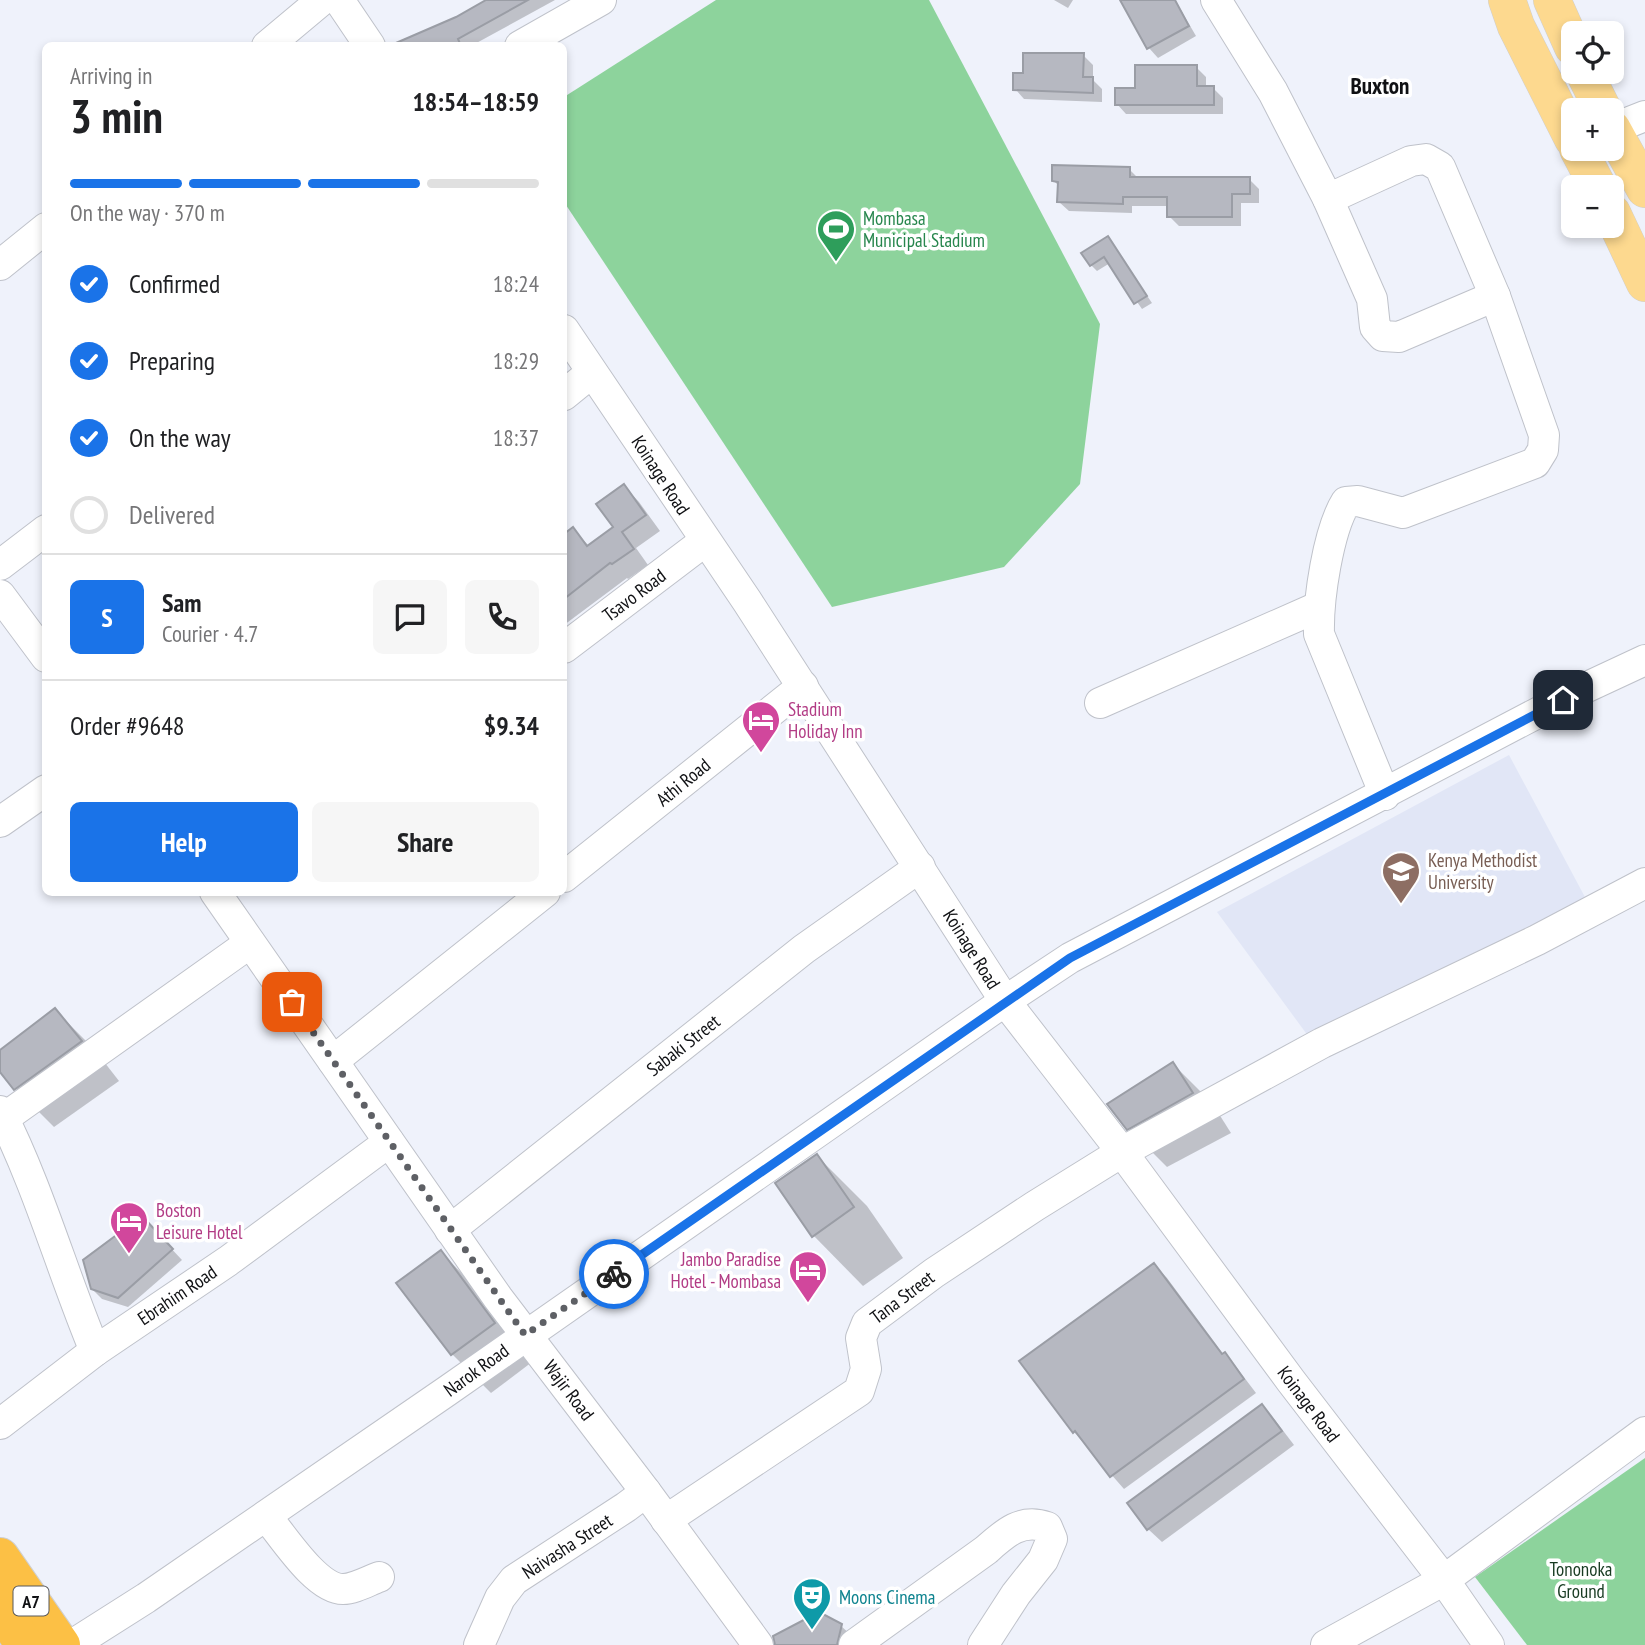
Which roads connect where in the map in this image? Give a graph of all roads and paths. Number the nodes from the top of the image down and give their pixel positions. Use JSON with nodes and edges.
{"nodes":[{"id":1,"x":322,"y":0,"type":"edge"},
{"id":2,"x":601,"y":0,"type":"edge"},
{"id":3,"x":1216,"y":0,"type":"edge"},
{"id":4,"x":1507,"y":0,"type":"edge"},
{"id":5,"x":1552,"y":0,"type":"edge"},
{"id":6,"x":354,"y":4,"type":"edge"},
{"id":7,"x":1561,"y":21,"type":"edge"},
{"id":8,"x":272,"y":42,"type":"edge"},
{"id":9,"x":368,"y":42,"type":"edge"},
{"id":10,"x":527,"y":42,"type":"edge"},
{"id":11,"x":1561,"y":115,"type":"edge"},
{"id":12,"x":1645,"y":116,"type":"edge"},
{"id":13,"x":1624,"y":124,"type":"edge"},
{"id":14,"x":1624,"y":151,"type":"edge"},
{"id":15,"x":1645,"y":190,"type":"edge"},
{"id":16,"x":1328,"y":199,"type":"junction"},
{"id":17,"x":42,"y":231,"type":"edge"},
{"id":18,"x":1624,"y":238,"type":"edge"},
{"id":19,"x":0,"y":265,"type":"edge"},
{"id":20,"x":1645,"y":283,"type":"edge"},
{"id":21,"x":1495,"y":296,"type":"junction"},
{"id":22,"x":567,"y":335,"type":"edge"},
{"id":23,"x":591,"y":373,"type":"junction"},
{"id":24,"x":567,"y":393,"type":"edge"},
{"id":25,"x":42,"y":533,"type":"edge"},
{"id":26,"x":705,"y":541,"type":"junction"},
{"id":27,"x":0,"y":565,"type":"edge"},
{"id":28,"x":0,"y":595,"type":"edge"},
{"id":29,"x":1318,"y":607,"type":"junction"},
{"id":30,"x":567,"y":647,"type":"edge"},
{"id":31,"x":42,"y":652,"type":"edge"},
{"id":32,"x":1645,"y":660,"type":"edge"},
{"id":33,"x":803,"y":686,"type":"junction"},
{"id":34,"x":1100,"y":703,"type":"dead end"},
{"id":35,"x":42,"y":793,"type":"edge"},
{"id":36,"x":1385,"y":794,"type":"junction"},
{"id":37,"x":0,"y":821,"type":"edge"},
{"id":38,"x":920,"y":867,"type":"junction"},
{"id":39,"x":567,"y":875,"type":"edge"},
{"id":40,"x":1645,"y":883,"type":"edge"},
{"id":41,"x":540,"y":896,"type":"edge"},
{"id":42,"x":227,"y":897,"type":"edge"},
{"id":43,"x":250,"y":943,"type":"junction"},
{"id":44,"x":1005,"y":1001,"type":"junction"},
{"id":45,"x":333,"y":1061,"type":"junction"},
{"id":46,"x":2,"y":1115,"type":"edge"},
{"id":47,"x":389,"y":1142,"type":"junction"},
{"id":48,"x":1122,"y":1152,"type":"junction"},
{"id":49,"x":450,"y":1230,"type":"junction"},
{"id":50,"x":525,"y":1335,"type":"junction"},
{"id":51,"x":95,"y":1351,"type":"junction"},
{"id":52,"x":0,"y":1424,"type":"edge"},
{"id":53,"x":1645,"y":1432,"type":"edge"},
{"id":54,"x":646,"y":1492,"type":"junction"},
{"id":55,"x":266,"y":1516,"type":"junction"},
{"id":56,"x":666,"y":1520,"type":"junction"},
{"id":57,"x":0,"y":1557,"type":"edge"},
{"id":58,"x":379,"y":1577,"type":"dead end"},
{"id":59,"x":1444,"y":1580,"type":"junction"},
{"id":60,"x":17,"y":1621,"type":"edge"},
{"id":61,"x":61,"y":1645,"type":"edge"},
{"id":62,"x":72,"y":1645,"type":"edge"},
{"id":63,"x":479,"y":1645,"type":"edge"},
{"id":64,"x":758,"y":1645,"type":"edge"},
{"id":65,"x":854,"y":1645,"type":"edge"},
{"id":66,"x":983,"y":1645,"type":"edge"},
{"id":67,"x":1326,"y":1645,"type":"edge"},
{"id":68,"x":1489,"y":1645,"type":"edge"}],
"edges":[{"from":1,"to":8,"type":"street"},
{"from":2,"to":10,"type":"street"},
{"from":3,"to":16,"type":"street"},
{"from":4,"to":11,"type":"main road"},
{"from":5,"to":7,"type":"main road"},
{"from":6,"to":9,"type":"street"},
{"from":12,"to":13,"type":"street"},
{"from":14,"to":15,"type":"main road"},
{"from":16,"to":21,"type":"street"},
{"from":16,"to":21,"type":"street"},
{"from":17,"to":19,"type":"street"},
{"from":18,"to":20,"type":"main road"},
{"from":21,"to":29,"type":"street"},
{"from":22,"to":23,"type":"street","name":"Koinage Road"},
{"from":23,"to":24,"type":"street"},
{"from":23,"to":26,"type":"street","name":"Koinage Road"},
{"from":25,"to":27,"type":"street"},
{"from":26,"to":30,"type":"street","name":"Tsavo Road"},
{"from":26,"to":33,"type":"street","name":"Koinage Road"},
{"from":28,"to":31,"type":"street"},
{"from":29,"to":34,"type":"street"},
{"from":29,"to":36,"type":"street"},
{"from":32,"to":36,"type":"street","name":"Narok Road"},
{"from":33,"to":38,"type":"street","name":"Koinage Road"},
{"from":33,"to":39,"type":"street","name":"Athi Road"},
{"from":35,"to":37,"type":"street"},
{"from":36,"to":44,"type":"street","name":"Narok Road"},
{"from":38,"to":44,"type":"street","name":"Koinage Road"},
{"from":38,"to":49,"type":"street","name":"Sabaki Street"},
{"from":40,"to":48,"type":"street","name":"Tana Street"},
{"from":41,"to":45,"type":"street"},
{"from":42,"to":43,"type":"street","name":"Wajir Road"},
{"from":43,"to":45,"type":"street","name":"Wajir Road"},
{"from":43,"to":46,"type":"street"},
{"from":44,"to":48,"type":"street","name":"Koinage Road"},
{"from":44,"to":50,"type":"street","name":"Narok Road"},
{"from":45,"to":47,"type":"street","name":"Wajir Road"},
{"from":46,"to":51,"type":"street"},
{"from":47,"to":49,"type":"street","name":"Wajir Road"},
{"from":47,"to":51,"type":"street","name":"Ebrahim Road"},
{"from":48,"to":56,"type":"street","name":"Tana Street"},
{"from":48,"to":59,"type":"street","name":"Koinage Road"},
{"from":49,"to":50,"type":"street","name":"Wajir Road"},
{"from":50,"to":54,"type":"street","name":"Wajir Road"},
{"from":50,"to":55,"type":"street","name":"Narok Road"},
{"from":51,"to":52,"type":"street","name":"Ebrahim Road"},
{"from":53,"to":59,"type":"street"},
{"from":54,"to":56,"type":"street","name":"Wajir Road"},
{"from":54,"to":63,"type":"street","name":"Naivasha Street"},
{"from":55,"to":58,"type":"street"},
{"from":55,"to":62,"type":"street","name":"Narok Road"},
{"from":56,"to":64,"type":"street","name":"Wajir Road"},
{"from":57,"to":60,"type":"highway","number":"A7"},
{"from":59,"to":67,"type":"street"},
{"from":59,"to":68,"type":"street","name":"Koinage Road"},
{"from":60,"to":61,"type":"highway","number":"A7"},
{"from":65,"to":66,"type":"street"}]}
